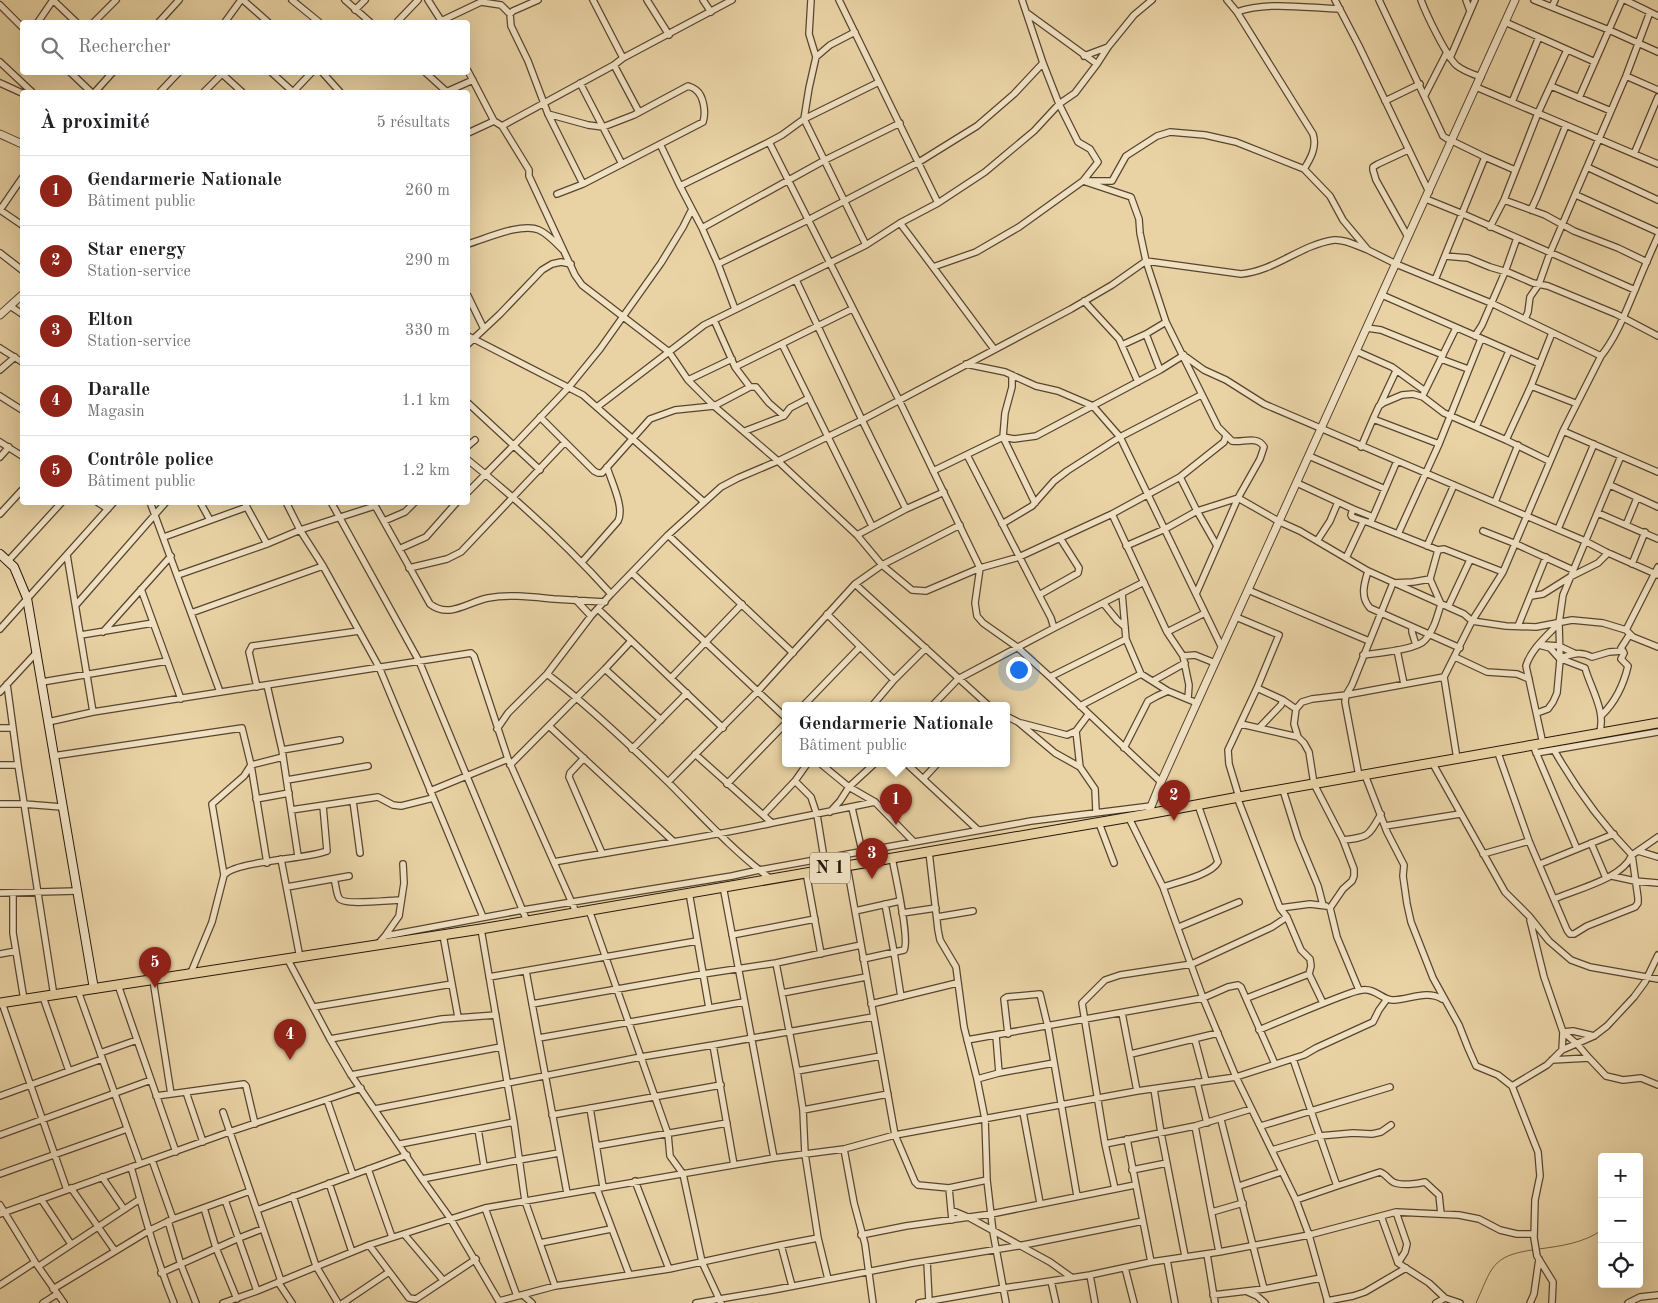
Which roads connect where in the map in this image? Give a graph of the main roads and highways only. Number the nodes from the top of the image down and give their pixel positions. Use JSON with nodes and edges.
{"nodes":[{"id":1,"x":3,"y":558,"type":"edge"},
{"id":2,"x":1658,"y":723,"type":"edge"},
{"id":3,"x":94,"y":989,"type":"junction"},
{"id":4,"x":1,"y":1003,"type":"edge"}],
"edges":[{"from":1,"to":3,"type":"main road"},
{"from":2,"to":3,"type":"highway","number":"N 1"},
{"from":3,"to":4,"type":"highway","number":"N 1"}]}
